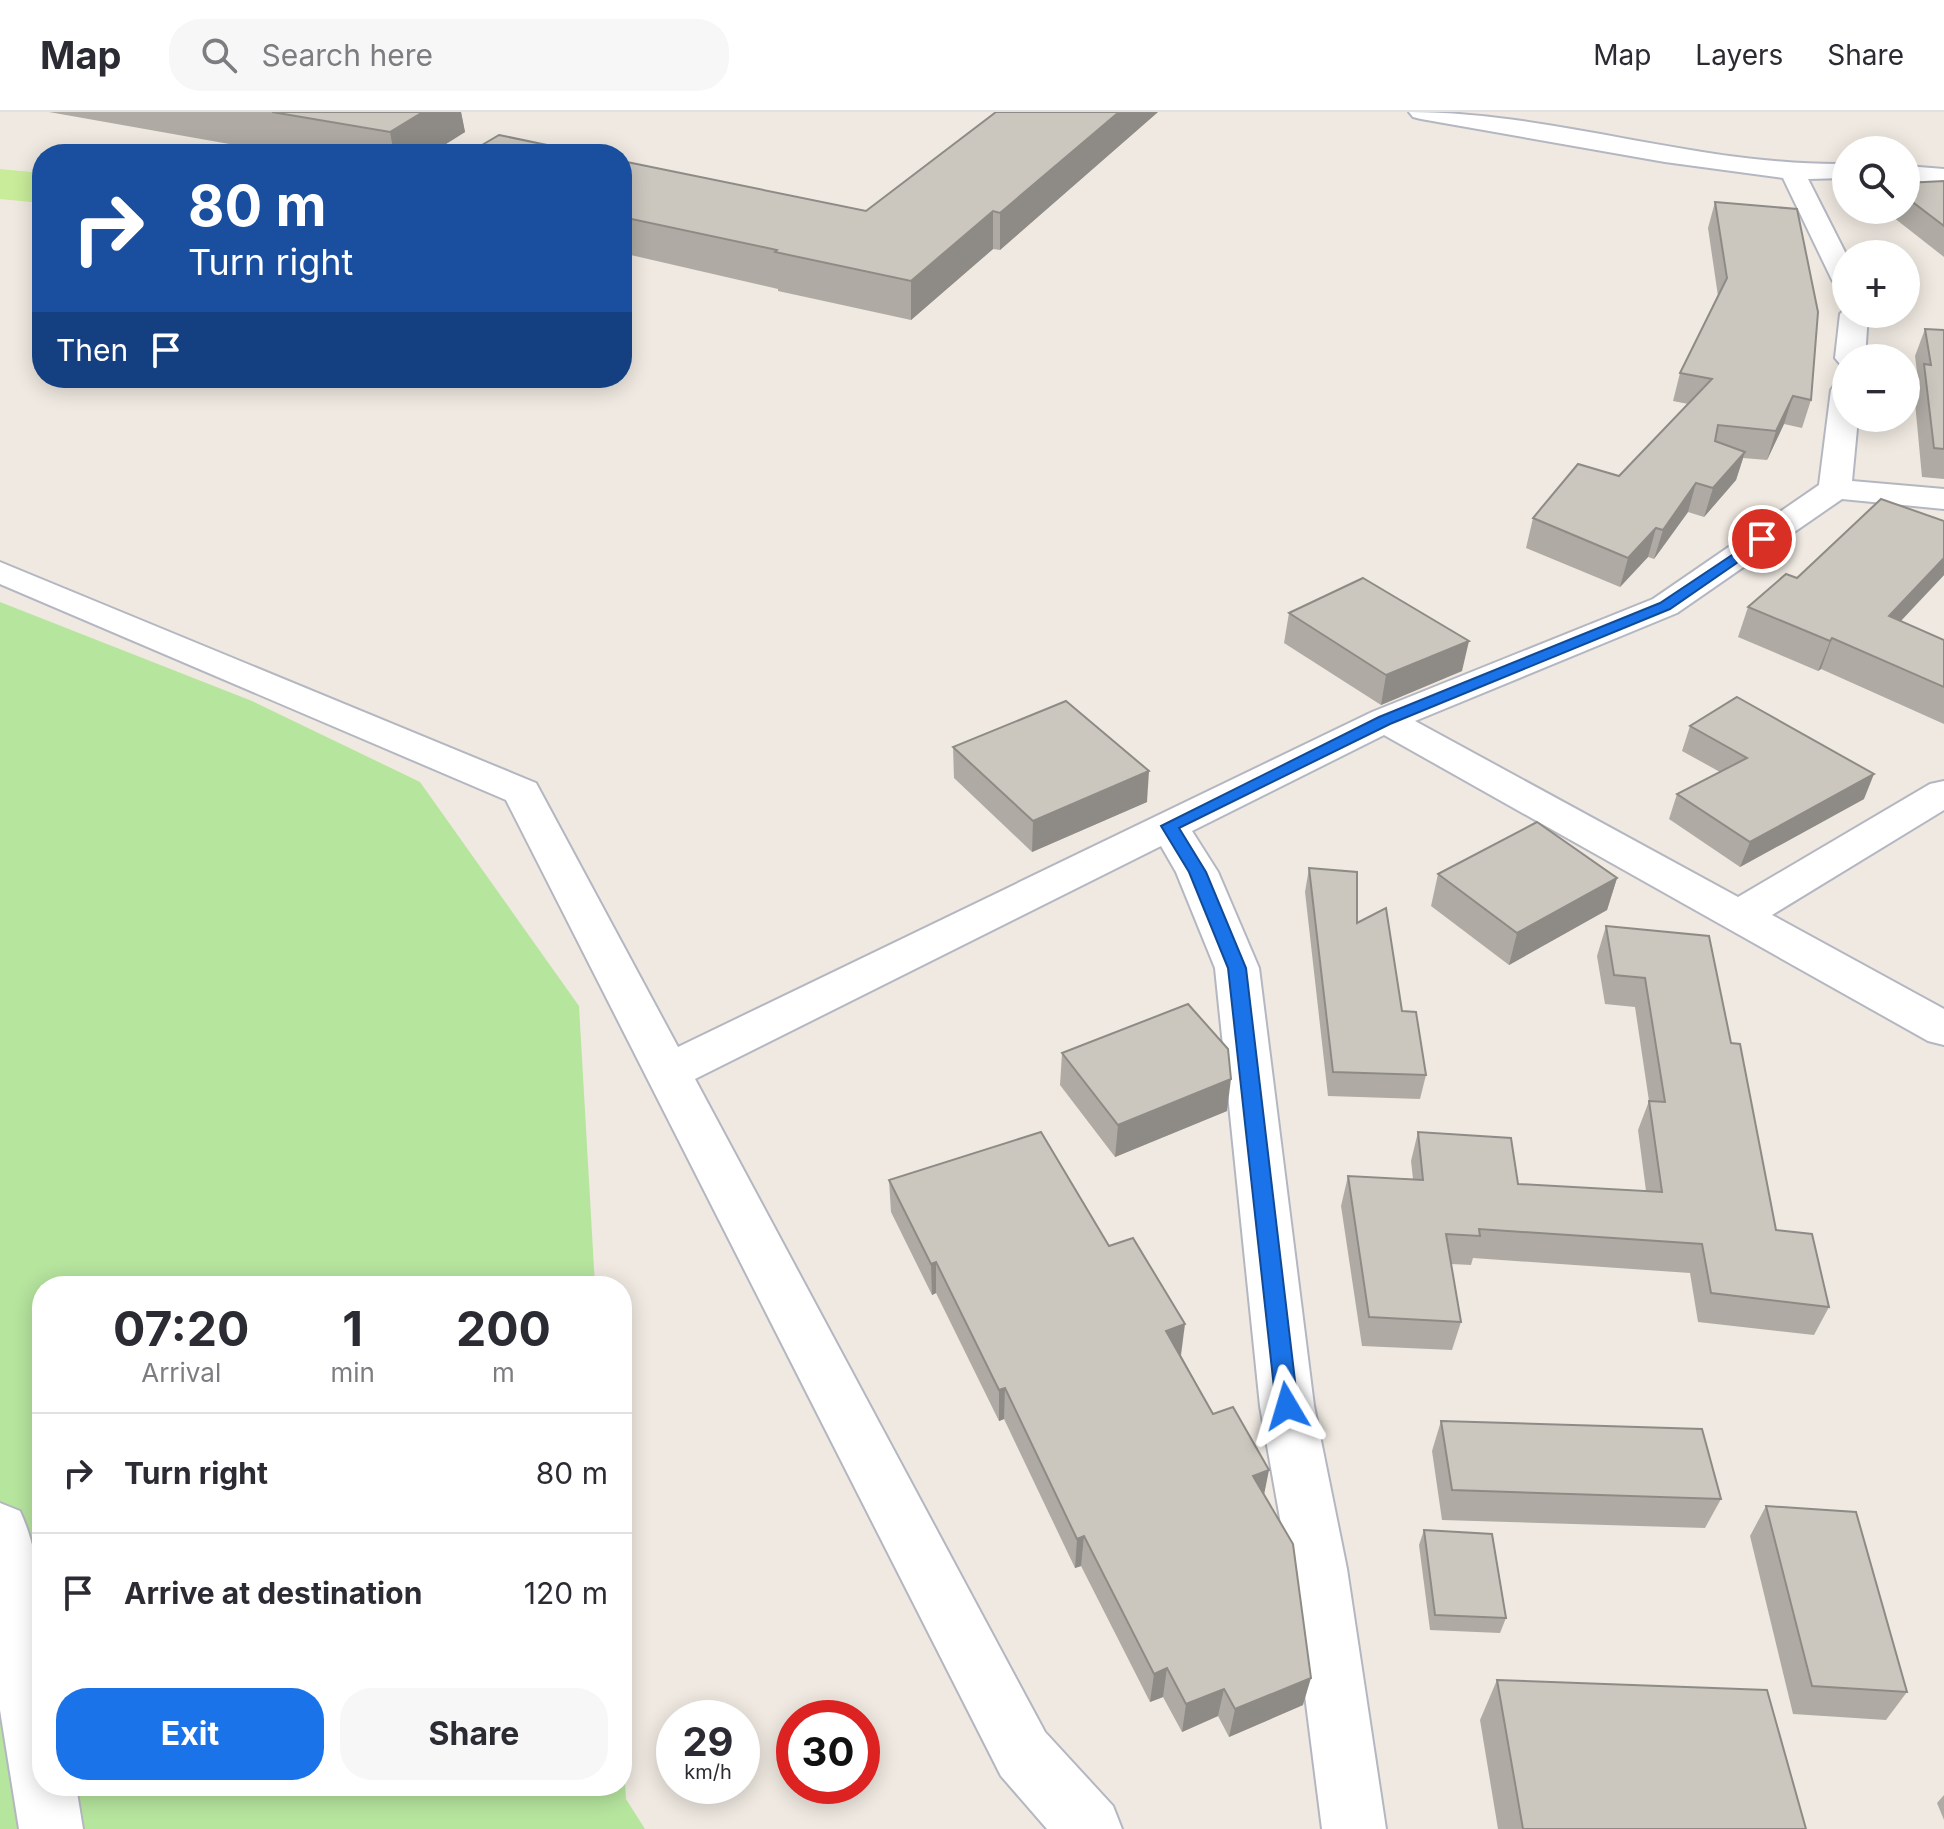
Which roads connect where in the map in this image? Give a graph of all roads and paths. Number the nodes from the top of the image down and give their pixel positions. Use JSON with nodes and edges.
{"nodes":[{"id":1,"x":1421,"y":112,"type":"edge"},
{"id":2,"x":1832,"y":171,"type":"edge"},
{"id":3,"x":1792,"y":172,"type":"junction"},
{"id":4,"x":1920,"y":174,"type":"edge"},
{"id":5,"x":1944,"y":176,"type":"edge"},
{"id":6,"x":1832,"y":252,"type":"edge"},
{"id":7,"x":1841,"y":432,"type":"edge"},
{"id":8,"x":1835,"y":489,"type":"junction"},
{"id":9,"x":1944,"y":499,"type":"edge"},
{"id":10,"x":0,"y":572,"type":"edge"},
{"id":11,"x":1385,"y":720,"type":"junction"},
{"id":12,"x":1944,"y":793,"type":"edge"},
{"id":13,"x":1169,"y":826,"type":"junction"},
{"id":14,"x":1738,"y":916,"type":"junction"},
{"id":15,"x":1944,"y":1029,"type":"edge"},
{"id":16,"x":668,"y":1072,"type":"junction"},
{"id":17,"x":0,"y":1529,"type":"edge"},
{"id":18,"x":32,"y":1716,"type":"edge"},
{"id":19,"x":46,"y":1796,"type":"edge"},
{"id":20,"x":51,"y":1829,"type":"edge"},
{"id":21,"x":1090,"y":1829,"type":"edge"},
{"id":22,"x":1354,"y":1829,"type":"edge"}],
"edges":[{"from":1,"to":3,"type":"street"},
{"from":2,"to":3,"type":"street"},
{"from":3,"to":6,"type":"street"},
{"from":4,"to":5,"type":"street"},
{"from":7,"to":8,"type":"street"},
{"from":8,"to":9,"type":"street"},
{"from":8,"to":11,"type":"street"},
{"from":10,"to":16,"type":"street"},
{"from":11,"to":13,"type":"street"},
{"from":11,"to":14,"type":"street"},
{"from":12,"to":14,"type":"street"},
{"from":13,"to":16,"type":"street"},
{"from":13,"to":22,"type":"street"},
{"from":14,"to":15,"type":"street"},
{"from":16,"to":21,"type":"street"},
{"from":17,"to":18,"type":"street"},
{"from":19,"to":20,"type":"street"}]}
